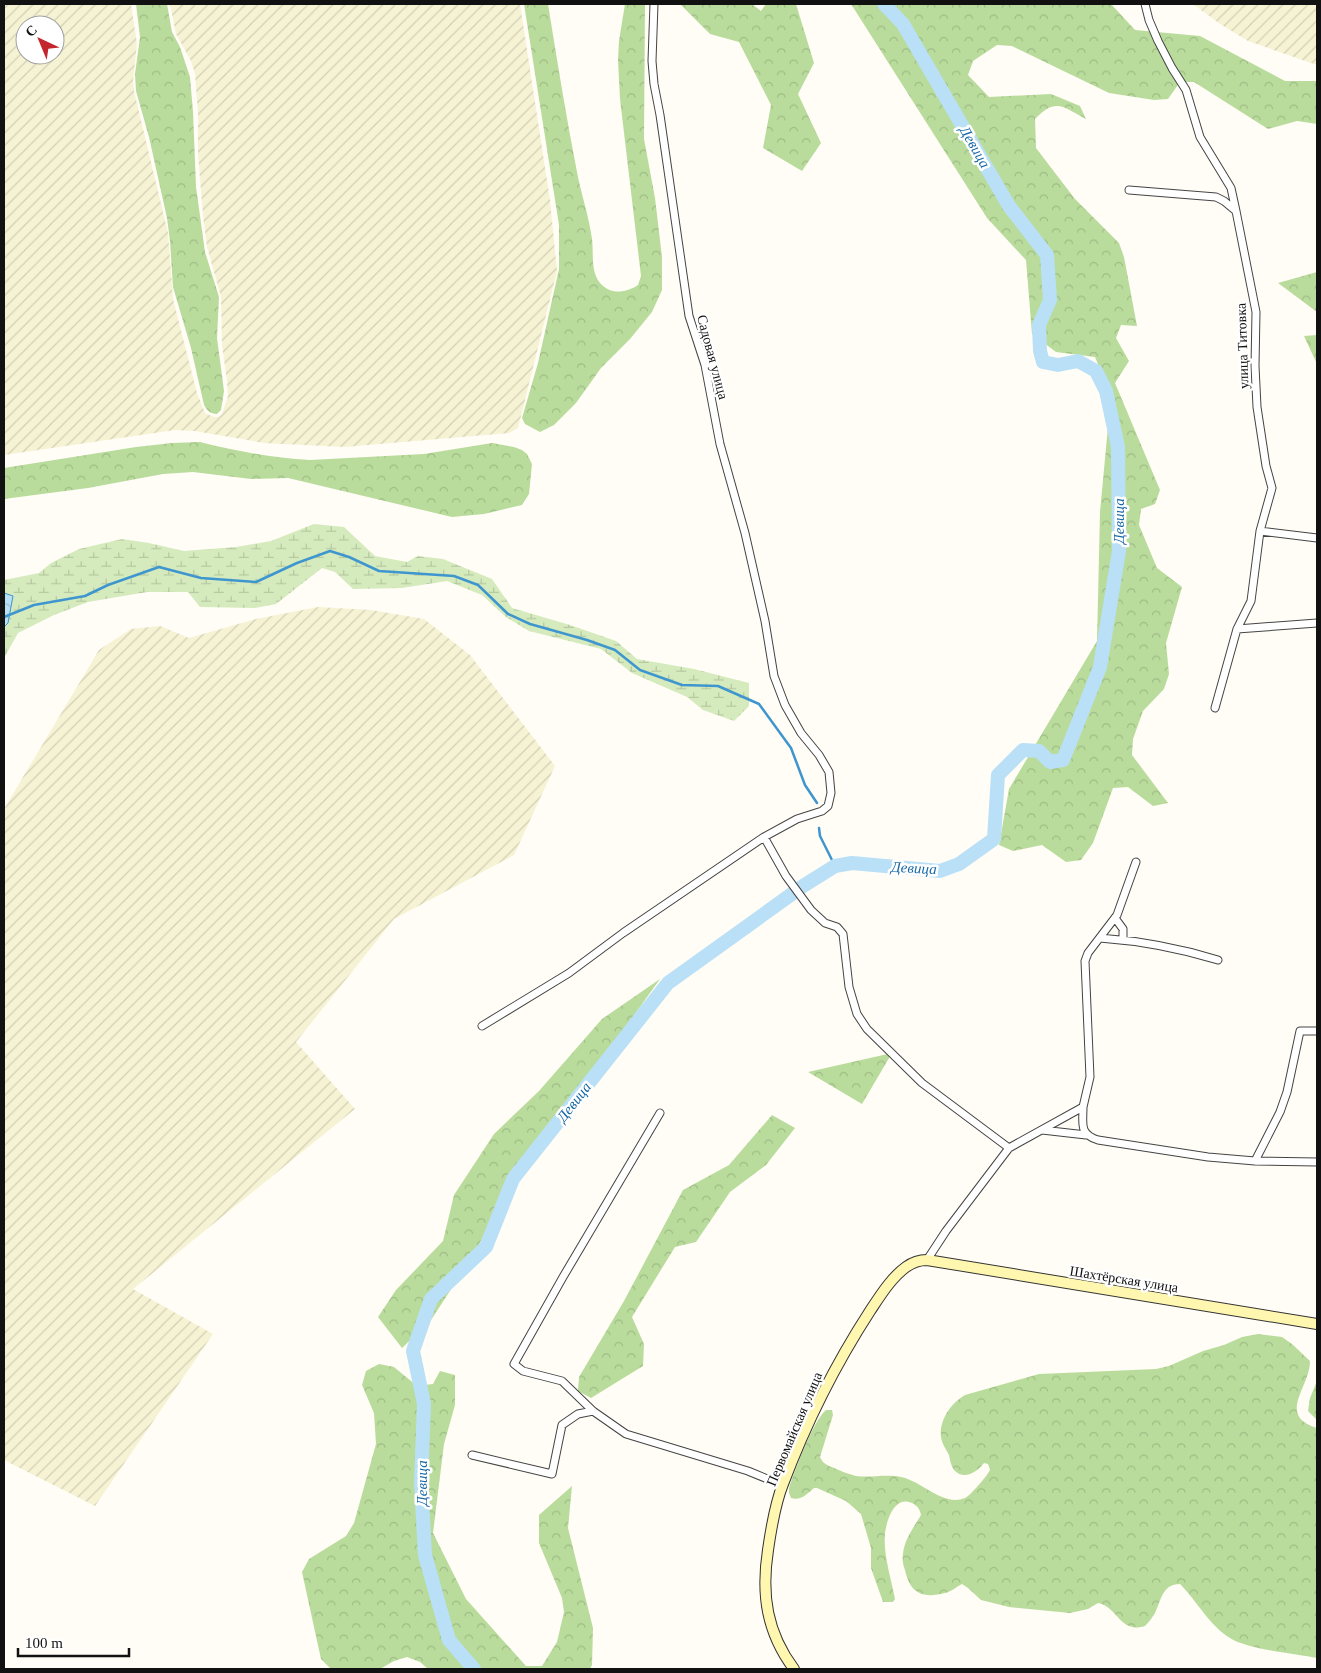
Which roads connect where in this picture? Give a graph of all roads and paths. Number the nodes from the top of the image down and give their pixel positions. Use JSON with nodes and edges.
{"nodes":[{"id":1,"x":654,"y":4,"type":"edge"},
{"id":2,"x":1145,"y":4,"type":"edge"},
{"id":3,"x":1129,"y":190,"type":"dead end"},
{"id":4,"x":1236,"y":211,"type":"junction"},
{"id":5,"x":1260,"y":531,"type":"junction"},
{"id":6,"x":1317,"y":538,"type":"edge"},
{"id":7,"x":1317,"y":623,"type":"edge"},
{"id":8,"x":1237,"y":629,"type":"junction"},
{"id":9,"x":1215,"y":708,"type":"dead end"},
{"id":10,"x":764,"y":837,"type":"junction"},
{"id":11,"x":1136,"y":862,"type":"dead end"},
{"id":12,"x":1115,"y":918,"type":"junction"},
{"id":13,"x":1100,"y":938,"type":"junction"},
{"id":14,"x":1123,"y":940,"type":"junction"},
{"id":15,"x":1218,"y":960,"type":"dead end"},
{"id":16,"x":482,"y":1026,"type":"dead end"},
{"id":17,"x":1317,"y":1031,"type":"edge"},
{"id":18,"x":1083,"y":1107,"type":"junction"},
{"id":19,"x":660,"y":1113,"type":"dead end"},
{"id":20,"x":1042,"y":1130,"type":"junction"},
{"id":21,"x":1086,"y":1135,"type":"junction"},
{"id":22,"x":1009,"y":1148,"type":"junction"},
{"id":23,"x":1255,"y":1161,"type":"junction"},
{"id":24,"x":1317,"y":1162,"type":"edge"},
{"id":25,"x":927,"y":1260,"type":"junction"},
{"id":26,"x":1317,"y":1324,"type":"edge"},
{"id":27,"x":593,"y":1411,"type":"junction"},
{"id":28,"x":472,"y":1455,"type":"dead end"},
{"id":29,"x":782,"y":1485,"type":"junction"},
{"id":30,"x":794,"y":1669,"type":"edge"}],
"edges":[{"from":1,"to":10,"type":"street","name":"Садовая улица"},
{"from":2,"to":4,"type":"street","name":"улица Титовка"},
{"from":3,"to":4,"type":"street"},
{"from":4,"to":5,"type":"street","name":"улица Титовка"},
{"from":5,"to":6,"type":"street"},
{"from":5,"to":8,"type":"street","name":"улица Титовка"},
{"from":7,"to":8,"type":"street"},
{"from":8,"to":9,"type":"street","name":"улица Титовка"},
{"from":10,"to":16,"type":"street","name":"Садовая улица"},
{"from":10,"to":22,"type":"street"},
{"from":11,"to":12,"type":"street"},
{"from":12,"to":13,"type":"street"},
{"from":12,"to":14,"type":"street"},
{"from":13,"to":14,"type":"street"},
{"from":13,"to":18,"type":"street"},
{"from":14,"to":15,"type":"street"},
{"from":17,"to":23,"type":"street"},
{"from":18,"to":20,"type":"street"},
{"from":18,"to":21,"type":"street"},
{"from":19,"to":27,"type":"street"},
{"from":20,"to":21,"type":"street"},
{"from":20,"to":22,"type":"street"},
{"from":21,"to":23,"type":"street"},
{"from":22,"to":25,"type":"street"},
{"from":23,"to":24,"type":"street"},
{"from":25,"to":26,"type":"street","name":"Шахтёрская улица"},
{"from":25,"to":29,"type":"street","name":"Первомайская улица"},
{"from":27,"to":28,"type":"street"},
{"from":27,"to":29,"type":"street"},
{"from":29,"to":30,"type":"street","name":"Первомайская улица"}]}
